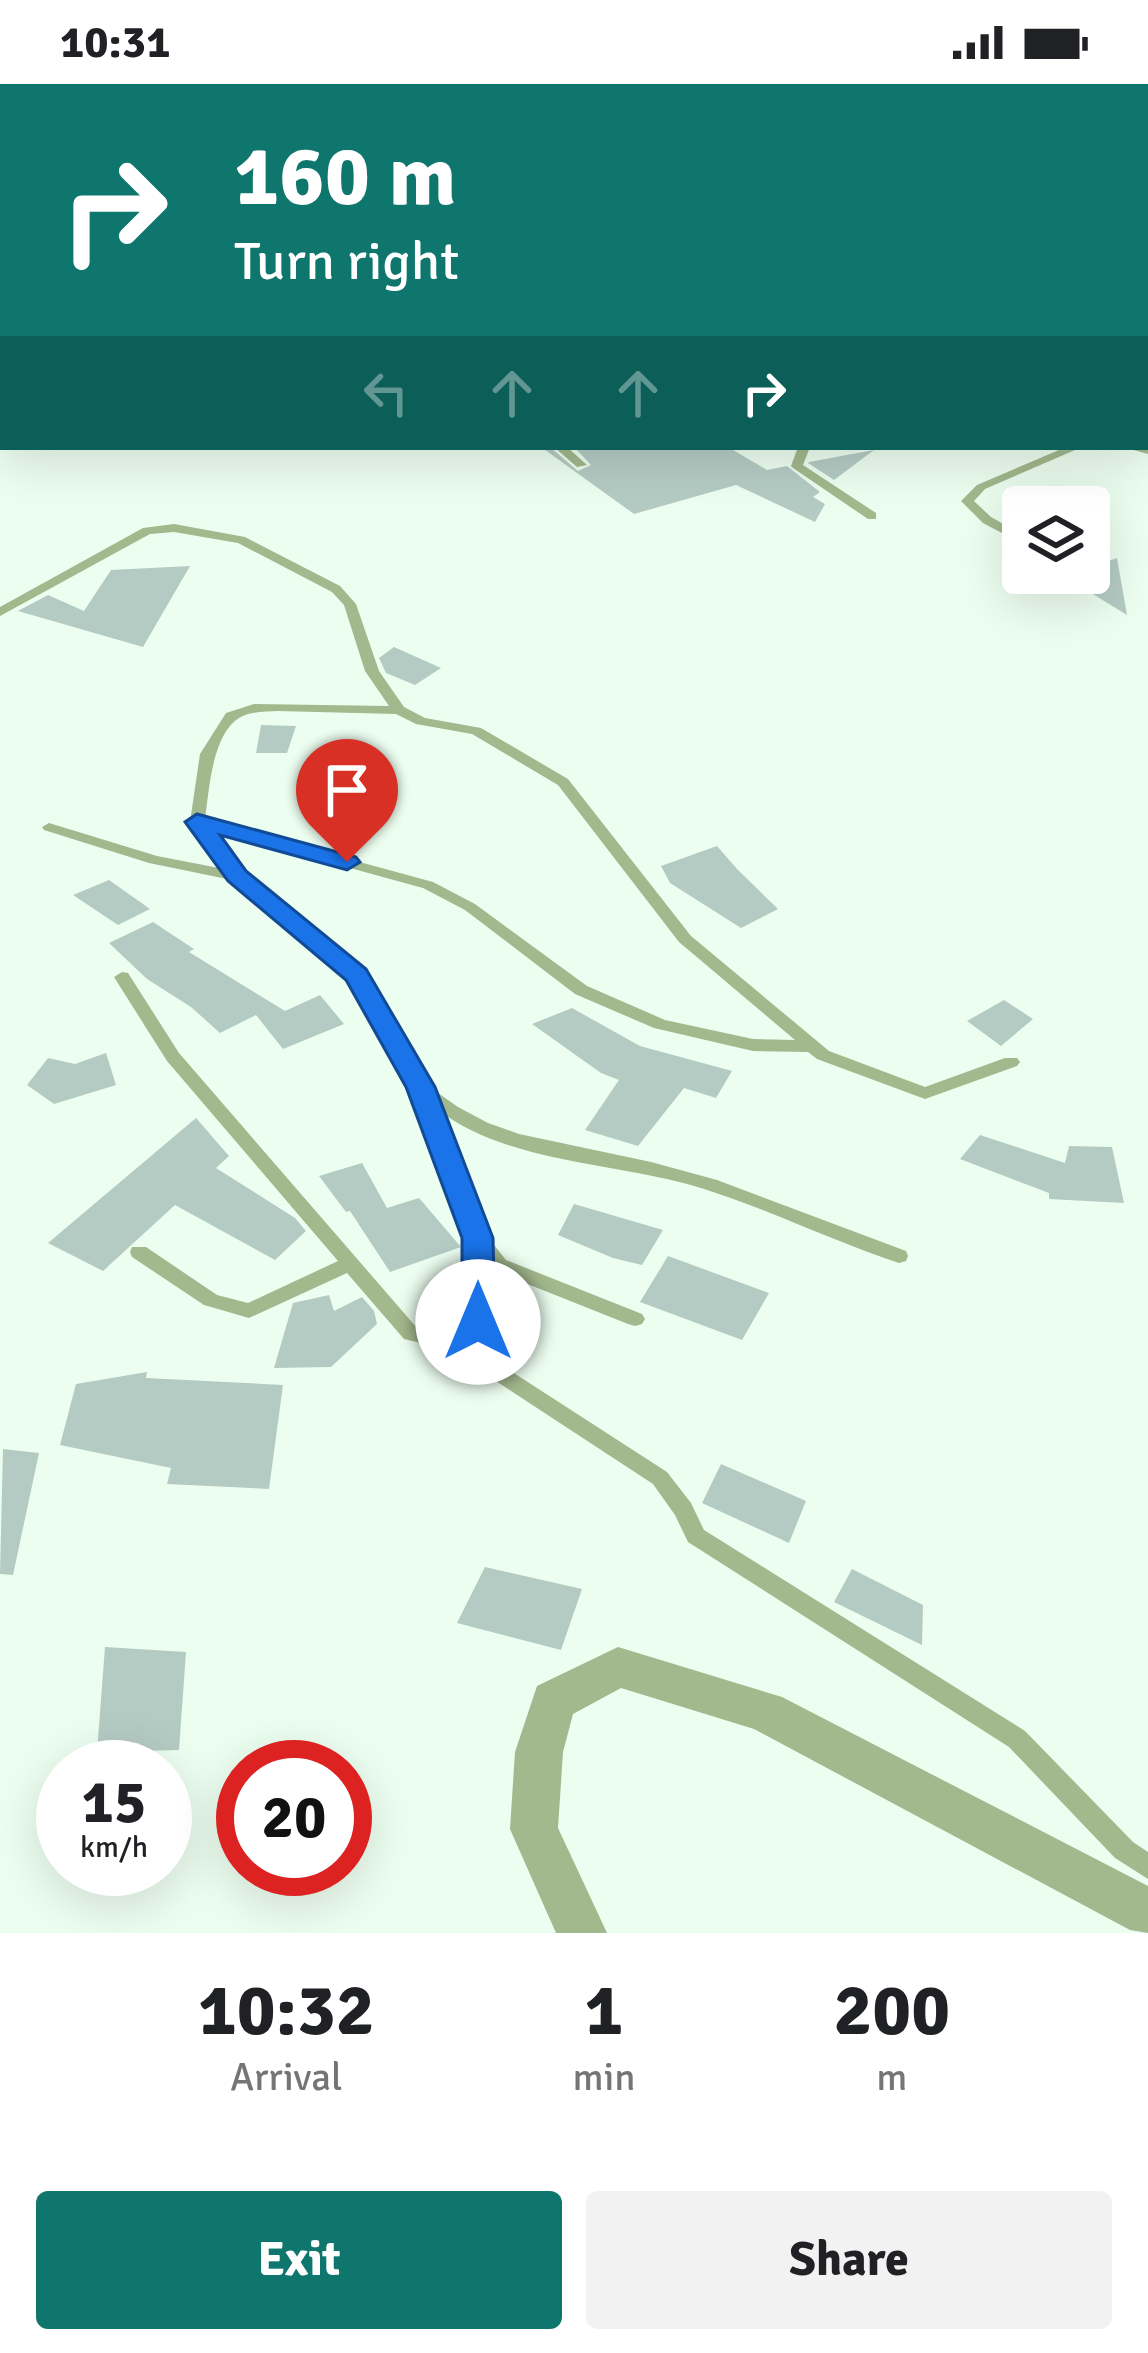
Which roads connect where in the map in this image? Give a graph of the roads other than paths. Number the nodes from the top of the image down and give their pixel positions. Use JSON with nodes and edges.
{"nodes":[{"id":1,"x":564,"y":450,"type":"edge"},
{"id":2,"x":803,"y":450,"type":"edge"},
{"id":3,"x":1069,"y":450,"type":"edge"},
{"id":4,"x":581,"y":465,"type":"dead end"},
{"id":5,"x":872,"y":516,"type":"dead end"},
{"id":6,"x":1002,"y":528,"type":"edge"},
{"id":7,"x":0,"y":612,"type":"edge"},
{"id":8,"x":399,"y":710,"type":"junction"},
{"id":9,"x":197,"y":822,"type":"junction"},
{"id":10,"x":49,"y":827,"type":"dead end"},
{"id":11,"x":237,"y":876,"type":"junction"},
{"id":12,"x":122,"y":977,"type":"dead end"},
{"id":13,"x":811,"y":1046,"type":"junction"},
{"id":14,"x":1011,"y":1062,"type":"dead end"},
{"id":15,"x":420,"y":1087,"type":"junction"},
{"id":16,"x":478,"y":1238,"type":"junction"},
{"id":17,"x":139,"y":1252,"type":"dead end"},
{"id":18,"x":899,"y":1256,"type":"dead end"},
{"id":19,"x":350,"y":1264,"type":"junction"},
{"id":20,"x":635,"y":1319,"type":"dead end"},
{"id":21,"x":452,"y":1343,"type":"junction"},
{"id":22,"x":1148,"y":1867,"type":"edge"},
{"id":23,"x":1148,"y":1912,"type":"edge"},
{"id":24,"x":582,"y":1933,"type":"edge"}],
"edges":[{"from":1,"to":4,"type":"lane"},
{"from":2,"to":5,"type":"lane"},
{"from":3,"to":6,"type":"lane"},
{"from":7,"to":8,"type":"lane"},
{"from":8,"to":9,"type":"lane"},
{"from":8,"to":13,"type":"lane"},
{"from":9,"to":11,"type":"lane"},
{"from":9,"to":13,"type":"lane"},
{"from":10,"to":11,"type":"lane"},
{"from":11,"to":15,"type":"lane"},
{"from":12,"to":19,"type":"lane"},
{"from":13,"to":14,"type":"lane"},
{"from":15,"to":16,"type":"lane"},
{"from":15,"to":18,"type":"lane"},
{"from":16,"to":20,"type":"lane"},
{"from":16,"to":21,"type":"lane"},
{"from":17,"to":19,"type":"lane"},
{"from":19,"to":21,"type":"lane"},
{"from":21,"to":22,"type":"lane"},
{"from":23,"to":24,"type":"street"}]}
